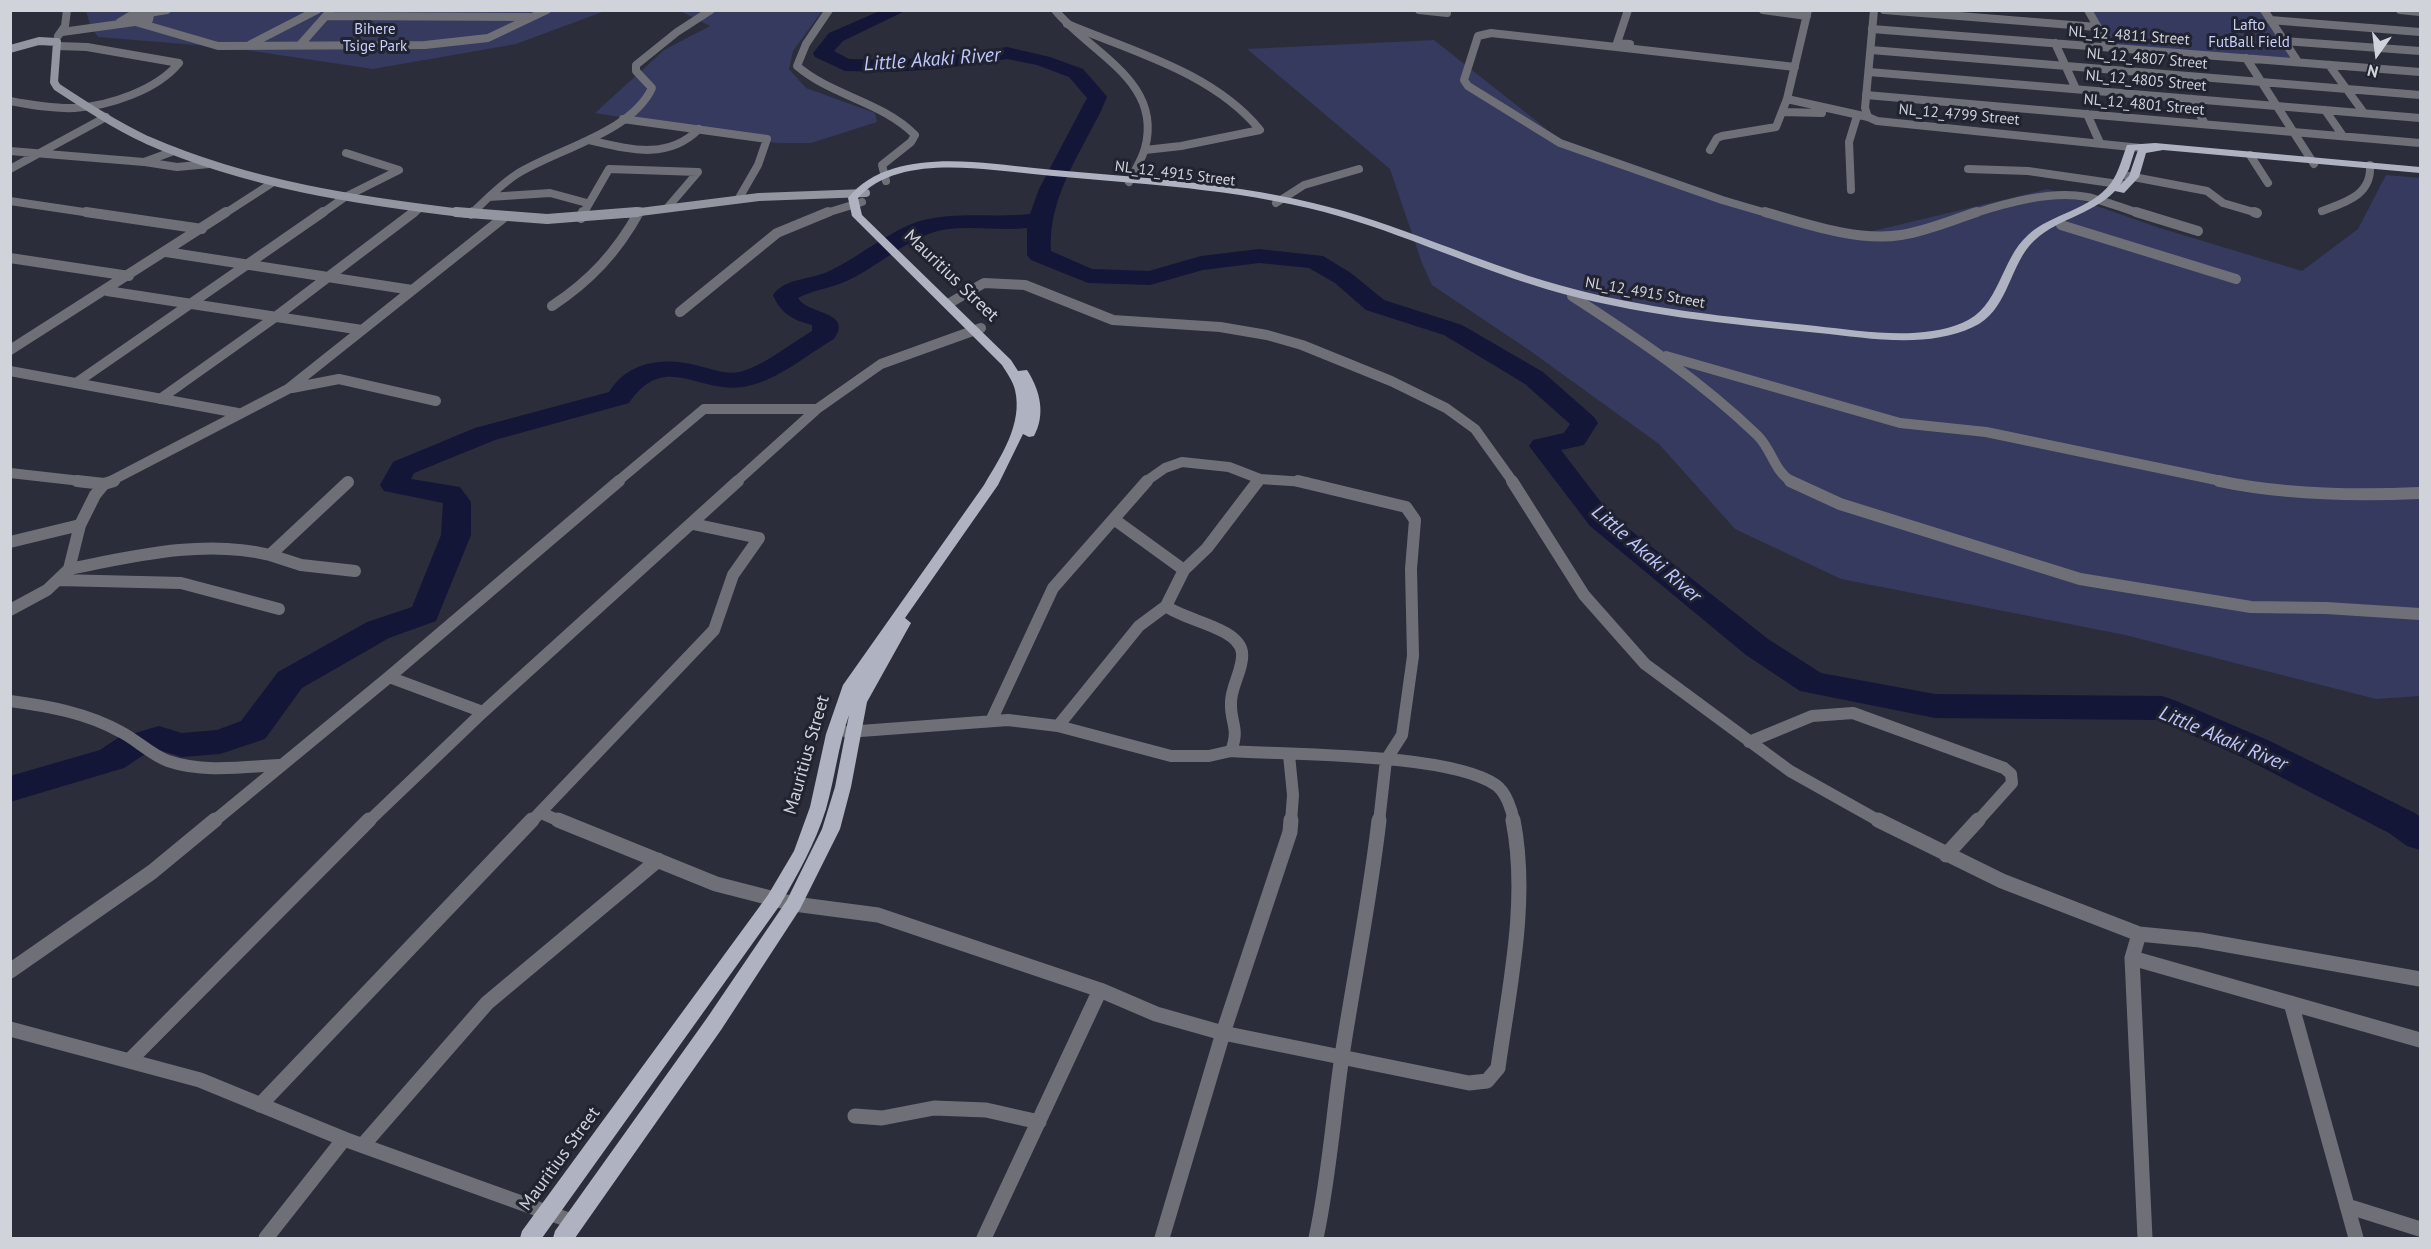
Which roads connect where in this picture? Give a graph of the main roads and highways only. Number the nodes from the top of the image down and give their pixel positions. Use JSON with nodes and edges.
{"nodes":[{"id":1,"x":10,"y":49,"type":"edge"},
{"id":2,"x":2146,"y":149,"type":"joint"},
{"id":3,"x":2251,"y":156,"type":"junction"},
{"id":4,"x":2421,"y":172,"type":"edge"},
{"id":5,"x":2125,"y":181,"type":"junction"},
{"id":6,"x":859,"y":198,"type":"junction"},
{"id":7,"x":1278,"y":201,"type":"junction"},
{"id":8,"x":2100,"y":203,"type":"junction"},
{"id":9,"x":843,"y":733,"type":"junction"},
{"id":10,"x":568,"y":1230,"type":"edge"},
{"id":11,"x":530,"y":1239,"type":"edge"}],
"edges":[{"from":1,"to":6,"type":"main road"},
{"from":2,"to":3,"type":"main road","name":"NL_12_4799 Street"},
{"from":2,"to":5,"type":"main road","name":"NL_12_4915 Street"},
{"from":3,"to":4,"type":"main road","name":"NL_12_4799 Street"},
{"from":3,"to":5,"type":"main road","name":"NL_12_4799 Street"},
{"from":5,"to":8,"type":"main road","name":"NL_12_4915 Street"},
{"from":6,"to":7,"type":"main road","name":"NL_12_4915 Street"},
{"from":6,"to":9,"type":"main road","name":"Mauritius Street"},
{"from":7,"to":8,"type":"main road","name":"NL_12_4915 Street"},
{"from":7,"to":8,"type":"main road","name":"NL_12_4915 Street"},
{"from":9,"to":10,"type":"main road","name":"Mauritius Street"},
{"from":9,"to":11,"type":"main road","name":"Mauritius Street"}]}
